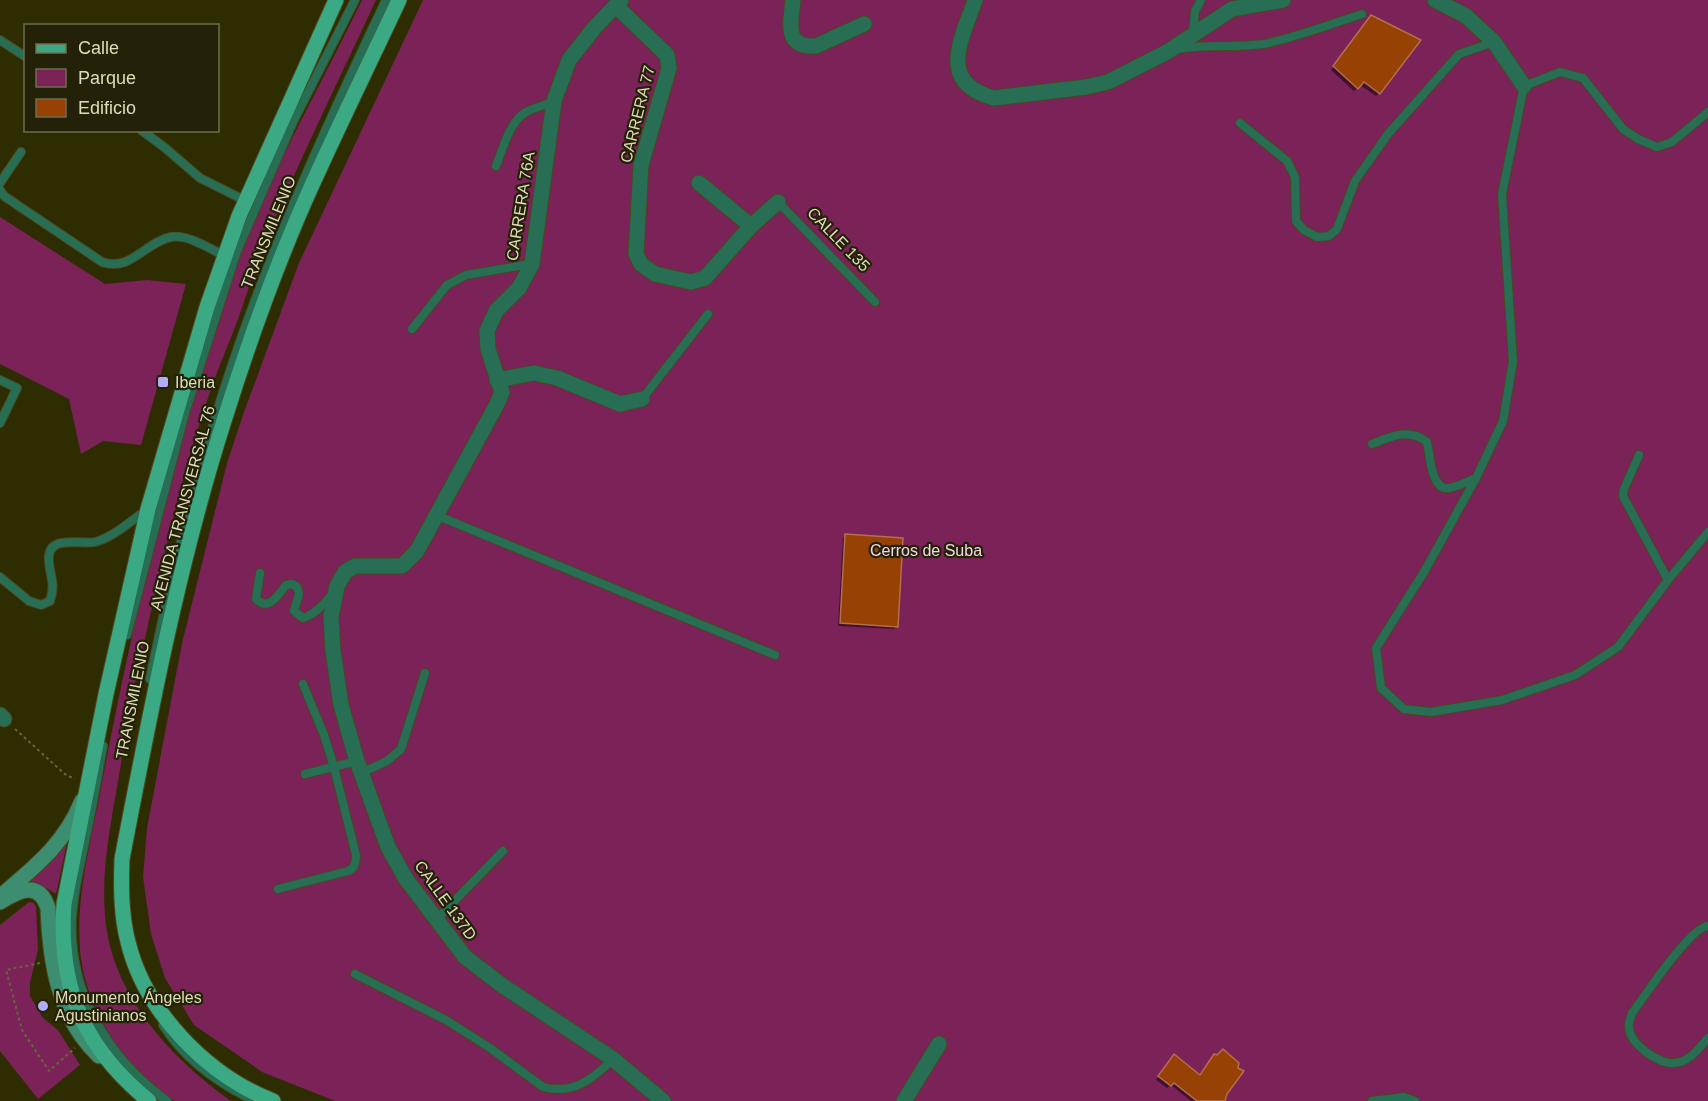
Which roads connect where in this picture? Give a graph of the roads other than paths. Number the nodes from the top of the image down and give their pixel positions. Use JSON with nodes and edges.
{"nodes":[{"id":1,"x":336,"y":0,"type":"edge"},
{"id":2,"x":355,"y":0,"type":"edge"},
{"id":3,"x":386,"y":0,"type":"edge"},
{"id":4,"x":399,"y":0,"type":"edge"},
{"id":5,"x":793,"y":0,"type":"edge"},
{"id":6,"x":975,"y":0,"type":"edge"},
{"id":7,"x":1201,"y":0,"type":"edge"},
{"id":8,"x":1283,"y":0,"type":"edge"},
{"id":9,"x":1436,"y":0,"type":"edge"},
{"id":10,"x":619,"y":3,"type":"edge"},
{"id":11,"x":1362,"y":14,"type":"dead end"},
{"id":12,"x":864,"y":24,"type":"dead end"},
{"id":13,"x":1193,"y":33,"type":"junction"},
{"id":14,"x":0,"y":40,"type":"edge"},
{"id":15,"x":1494,"y":42,"type":"junction"},
{"id":16,"x":1167,"y":52,"type":"junction"},
{"id":17,"x":24,"y":56,"type":"edge"},
{"id":18,"x":1524,"y":86,"type":"junction"},
{"id":19,"x":554,"y":101,"type":"junction"},
{"id":20,"x":1708,"y":112,"type":"edge"},
{"id":21,"x":1240,"y":123,"type":"dead end"},
{"id":22,"x":144,"y":132,"type":"edge"},
{"id":23,"x":21,"y":152,"type":"dead end"},
{"id":24,"x":496,"y":166,"type":"dead end"},
{"id":25,"x":0,"y":183,"type":"edge"},
{"id":26,"x":699,"y":183,"type":"dead end"},
{"id":27,"x":0,"y":190,"type":"edge"},
{"id":28,"x":246,"y":201,"type":"junction"},
{"id":29,"x":778,"y":202,"type":"joint"},
{"id":30,"x":751,"y":226,"type":"junction"},
{"id":31,"x":225,"y":256,"type":"junction"},
{"id":32,"x":532,"y":264,"type":"junction"},
{"id":33,"x":874,"y":302,"type":"dead end"},
{"id":34,"x":708,"y":314,"type":"dead end"},
{"id":35,"x":412,"y":329,"type":"dead end"},
{"id":36,"x":0,"y":380,"type":"edge"},
{"id":37,"x":497,"y":380,"type":"junction"},
{"id":38,"x":642,"y":399,"type":"joint"},
{"id":39,"x":0,"y":423,"type":"edge"},
{"id":40,"x":1372,"y":444,"type":"dead end"},
{"id":41,"x":1639,"y":455,"type":"dead end"},
{"id":42,"x":1476,"y":478,"type":"junction"},
{"id":43,"x":148,"y":509,"type":"junction"},
{"id":44,"x":435,"y":514,"type":"junction"},
{"id":45,"x":1708,"y":532,"type":"edge"},
{"id":46,"x":260,"y":573,"type":"dead end"},
{"id":47,"x":0,"y":577,"type":"edge"},
{"id":48,"x":1668,"y":580,"type":"junction"},
{"id":49,"x":337,"y":586,"type":"junction"},
{"id":50,"x":775,"y":654,"type":"dead end"},
{"id":51,"x":425,"y":673,"type":"dead end"},
{"id":52,"x":303,"y":684,"type":"dead end"},
{"id":53,"x":334,"y":767,"type":"junction"},
{"id":54,"x":359,"y":767,"type":"junction"},
{"id":55,"x":305,"y":774,"type":"dead end"},
{"id":56,"x":83,"y":780,"type":"junction"},
{"id":57,"x":503,"y":851,"type":"dead end"},
{"id":58,"x":278,"y":889,"type":"dead end"},
{"id":59,"x":0,"y":896,"type":"edge"},
{"id":60,"x":0,"y":902,"type":"edge"},
{"id":61,"x":436,"y":920,"type":"junction"},
{"id":62,"x":1708,"y":926,"type":"edge"},
{"id":63,"x":355,"y":974,"type":"dead end"},
{"id":64,"x":1708,"y":1038,"type":"edge"},
{"id":65,"x":939,"y":1044,"type":"dead end"},
{"id":66,"x":613,"y":1059,"type":"junction"},
{"id":67,"x":112,"y":1068,"type":"junction"},
{"id":68,"x":149,"y":1101,"type":"edge"},
{"id":69,"x":167,"y":1101,"type":"edge"},
{"id":70,"x":256,"y":1101,"type":"edge"},
{"id":71,"x":273,"y":1101,"type":"edge"},
{"id":72,"x":663,"y":1101,"type":"edge"},
{"id":73,"x":904,"y":1101,"type":"edge"},
{"id":74,"x":1372,"y":1101,"type":"edge"},
{"id":75,"x":1415,"y":1101,"type":"edge"}],
"edges":[{"from":1,"to":28,"type":"main road","name":"AVENIDA TRANSVERSAL 76"},
{"from":2,"to":69,"type":"lane","name":"TRANSMILENIO"},
{"from":3,"to":70,"type":"lane","name":"TRANSMILENIO"},
{"from":4,"to":71,"type":"main road","name":"AVENIDA TRANSVERSAL 76"},
{"from":5,"to":12,"type":"street"},
{"from":6,"to":16,"type":"street"},
{"from":7,"to":13,"type":"lane"},
{"from":8,"to":13,"type":"street"},
{"from":9,"to":15,"type":"street"},
{"from":10,"to":19,"type":"street","name":"CARRERA 76A"},
{"from":10,"to":30,"type":"street","name":"CARRERA 77"},
{"from":11,"to":16,"type":"lane"},
{"from":13,"to":16,"type":"street"},
{"from":14,"to":17,"type":"lane"},
{"from":15,"to":18,"type":"street"},
{"from":15,"to":21,"type":"lane"},
{"from":18,"to":20,"type":"lane"},
{"from":18,"to":42,"type":"lane"},
{"from":19,"to":24,"type":"lane"},
{"from":19,"to":32,"type":"street","name":"CARRERA 76A"},
{"from":22,"to":28,"type":"lane"},
{"from":23,"to":25,"type":"lane"},
{"from":26,"to":30,"type":"street"},
{"from":27,"to":31,"type":"lane"},
{"from":28,"to":31,"type":"main road","name":"AVENIDA TRANSVERSAL 76"},
{"from":29,"to":30,"type":"street"},
{"from":29,"to":33,"type":"lane","name":"CALLE 135"},
{"from":31,"to":43,"type":"main road","name":"AVENIDA TRANSVERSAL 76"},
{"from":32,"to":35,"type":"lane"},
{"from":32,"to":37,"type":"street","name":"CARRERA 76A"},
{"from":34,"to":38,"type":"lane"},
{"from":36,"to":39,"type":"lane"},
{"from":37,"to":38,"type":"street"},
{"from":37,"to":44,"type":"street","name":"CARRERA 76A"},
{"from":40,"to":42,"type":"lane"},
{"from":41,"to":48,"type":"lane"},
{"from":42,"to":48,"type":"lane"},
{"from":43,"to":47,"type":"lane"},
{"from":43,"to":56,"type":"main road","name":"AVENIDA TRANSVERSAL 76"},
{"from":44,"to":49,"type":"street","name":"CARRERA 76A"},
{"from":44,"to":50,"type":"lane"},
{"from":45,"to":48,"type":"lane"},
{"from":46,"to":49,"type":"lane"},
{"from":49,"to":54,"type":"street","name":"CALLE 137D"},
{"from":51,"to":54,"type":"lane"},
{"from":52,"to":53,"type":"lane"},
{"from":53,"to":54,"type":"lane"},
{"from":53,"to":55,"type":"lane"},
{"from":53,"to":58,"type":"lane"},
{"from":54,"to":61,"type":"street","name":"CALLE 137D"},
{"from":56,"to":59,"type":"main road"},
{"from":56,"to":67,"type":"main road","name":"AVENIDA TRANSVERSAL 76"},
{"from":57,"to":61,"type":"lane"},
{"from":60,"to":67,"type":"main road"},
{"from":61,"to":66,"type":"street","name":"CALLE 137D"},
{"from":62,"to":64,"type":"lane"},
{"from":63,"to":66,"type":"lane"},
{"from":65,"to":73,"type":"street"},
{"from":66,"to":72,"type":"street","name":"CALLE 137D"},
{"from":67,"to":68,"type":"main road","name":"AVENIDA TRANSVERSAL 76"},
{"from":74,"to":75,"type":"lane"}]}
